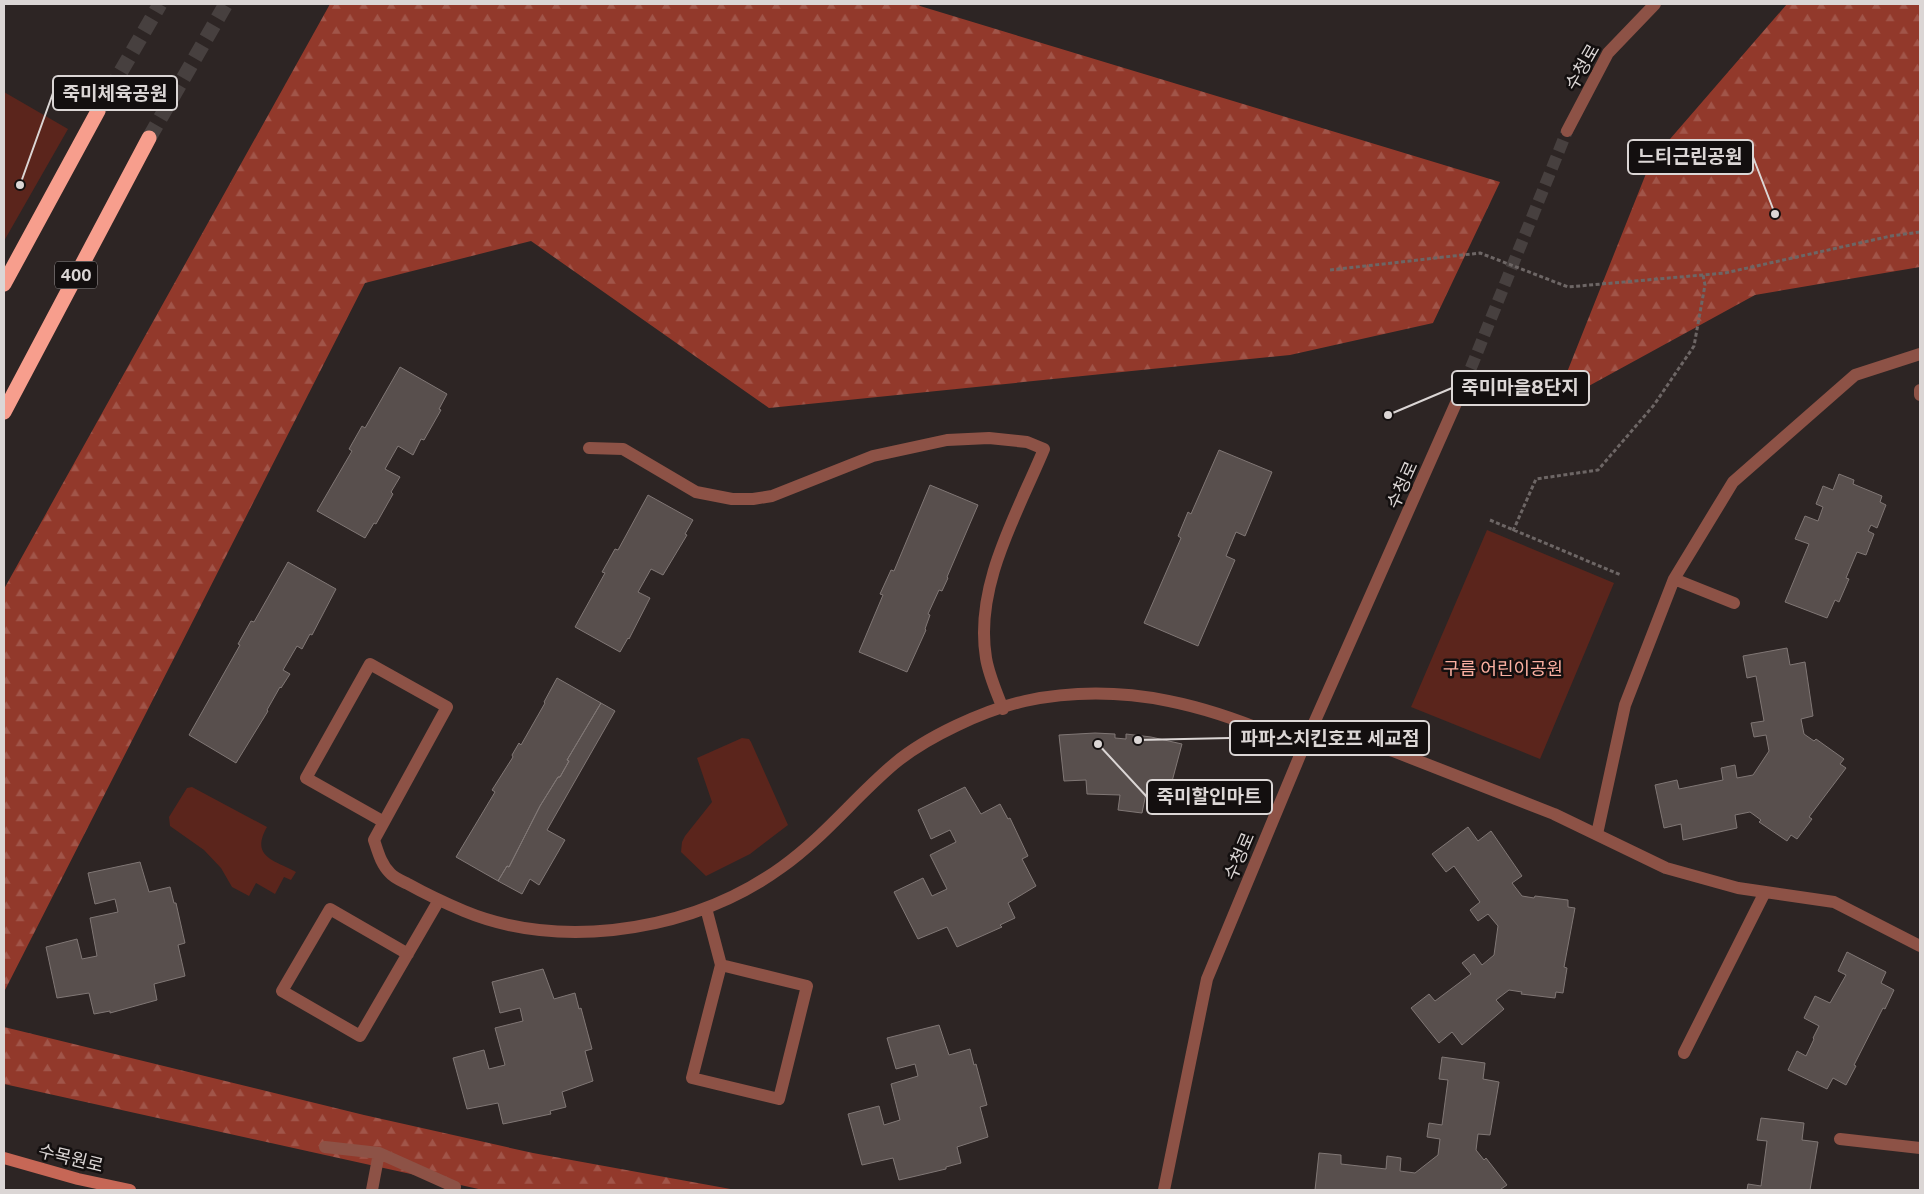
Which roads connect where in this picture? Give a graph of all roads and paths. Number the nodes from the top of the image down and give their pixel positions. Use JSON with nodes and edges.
{"nodes":[{"id":1,"x":1655,"y":4,"type":"edge"},
{"id":2,"x":98,"y":111,"type":"tunnel mouth"},
{"id":3,"x":1567,"y":131,"type":"tunnel mouth"},
{"id":4,"x":149,"y":138,"type":"tunnel mouth"},
{"id":5,"x":1920,"y":232,"type":"edge"},
{"id":6,"x":1330,"y":270,"type":"dead end"},
{"id":7,"x":1703,"y":275,"type":"junction"},
{"id":8,"x":4,"y":284,"type":"edge"},
{"id":9,"x":1920,"y":354,"type":"edge"},
{"id":10,"x":1464,"y":385,"type":"tunnel mouth"},
{"id":11,"x":1920,"y":390,"type":"edge"},
{"id":12,"x":1920,"y":395,"type":"edge"},
{"id":13,"x":4,"y":412,"type":"edge"},
{"id":14,"x":588,"y":448,"type":"dead end"},
{"id":15,"x":1490,"y":520,"type":"dead end"},
{"id":16,"x":1513,"y":531,"type":"junction"},
{"id":17,"x":1621,"y":575,"type":"dead end"},
{"id":18,"x":1674,"y":579,"type":"junction"},
{"id":19,"x":1734,"y":603,"type":"dead end"},
{"id":20,"x":1003,"y":709,"type":"junction"},
{"id":21,"x":1313,"y":728,"type":"junction"},
{"id":22,"x":1304,"y":748,"type":"junction"},
{"id":23,"x":384,"y":822,"type":"junction"},
{"id":24,"x":1597,"y":834,"type":"junction"},
{"id":25,"x":1765,"y":892,"type":"junction"},
{"id":26,"x":439,"y":900,"type":"junction"},
{"id":27,"x":706,"y":908,"type":"junction"},
{"id":28,"x":1920,"y":946,"type":"edge"},
{"id":29,"x":408,"y":954,"type":"junction"},
{"id":30,"x":721,"y":965,"type":"junction"},
{"id":31,"x":1684,"y":1053,"type":"dead end"},
{"id":32,"x":1840,"y":1139,"type":"dead end"},
{"id":33,"x":326,"y":1147,"type":"dead end"},
{"id":34,"x":1920,"y":1148,"type":"edge"},
{"id":35,"x":379,"y":1153,"type":"junction"},
{"id":36,"x":4,"y":1158,"type":"edge"},
{"id":37,"x":455,"y":1187,"type":"dead end"},
{"id":38,"x":130,"y":1190,"type":"edge"},
{"id":39,"x":372,"y":1190,"type":"edge"},
{"id":40,"x":1164,"y":1190,"type":"edge"}],
"edges":[{"from":1,"to":3,"type":"street","name":"수청로"},
{"from":2,"to":8,"type":"highway"},
{"from":4,"to":13,"type":"highway","number":"400"},
{"from":5,"to":7,"type":"path"},
{"from":6,"to":7,"type":"path"},
{"from":7,"to":16,"type":"path"},
{"from":9,"to":18,"type":"street"},
{"from":10,"to":21,"type":"street","name":"수청로"},
{"from":11,"to":12,"type":"street"},
{"from":14,"to":20,"type":"street"},
{"from":15,"to":16,"type":"path"},
{"from":16,"to":17,"type":"path"},
{"from":18,"to":19,"type":"street"},
{"from":18,"to":24,"type":"street"},
{"from":20,"to":22,"type":"street"},
{"from":20,"to":27,"type":"street"},
{"from":21,"to":22,"type":"street","name":"수청로"},
{"from":21,"to":24,"type":"street"},
{"from":22,"to":40,"type":"street","name":"수청로"},
{"from":23,"to":23,"type":"street"},
{"from":23,"to":26,"type":"street"},
{"from":24,"to":25,"type":"street"},
{"from":25,"to":28,"type":"street"},
{"from":25,"to":31,"type":"street"},
{"from":26,"to":27,"type":"street"},
{"from":26,"to":29,"type":"street"},
{"from":27,"to":30,"type":"street"},
{"from":29,"to":29,"type":"street"},
{"from":30,"to":30,"type":"street"},
{"from":32,"to":34,"type":"street"},
{"from":33,"to":35,"type":"street"},
{"from":35,"to":37,"type":"street"},
{"from":35,"to":39,"type":"street"},
{"from":36,"to":38,"type":"street","name":"수목원로"}]}
